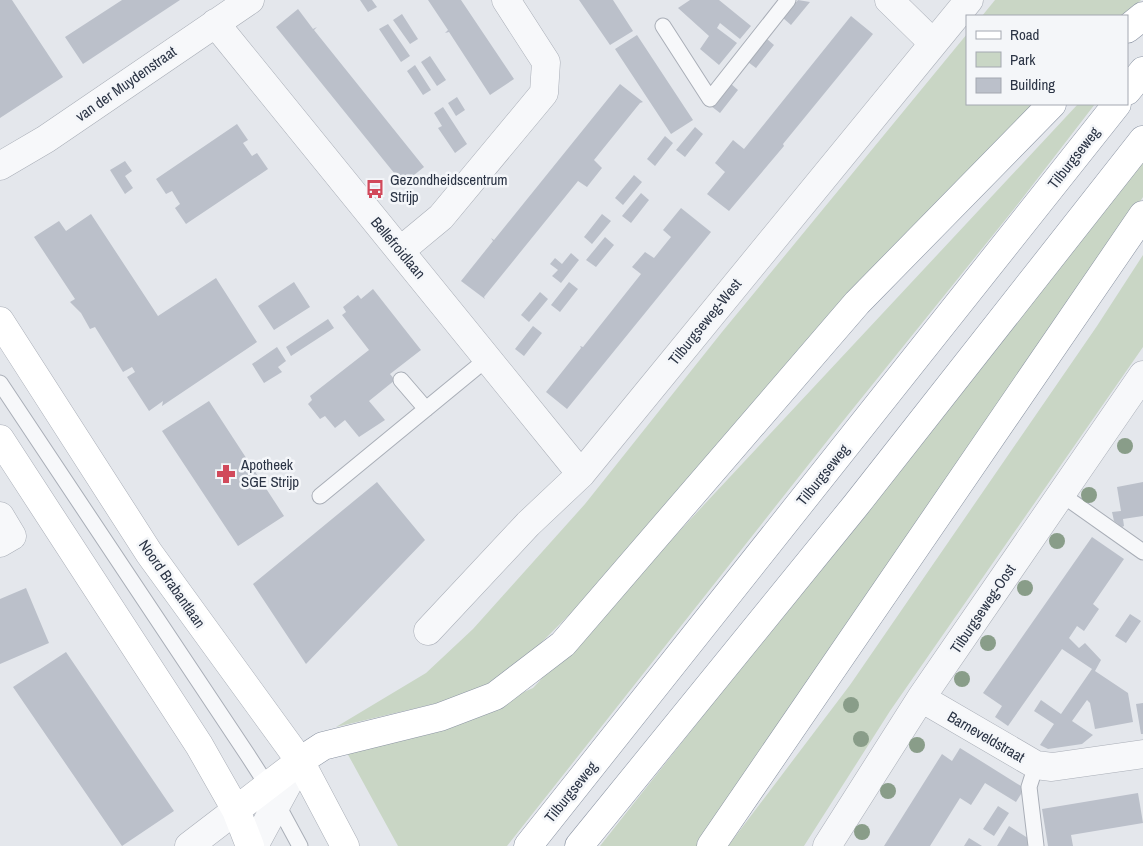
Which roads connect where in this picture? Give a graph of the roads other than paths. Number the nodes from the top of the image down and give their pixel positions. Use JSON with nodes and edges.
{"nodes":[{"id":1,"x":250,"y":0,"type":"edge"},
{"id":2,"x":506,"y":0,"type":"edge"},
{"id":3,"x":788,"y":0,"type":"edge"},
{"id":4,"x":889,"y":0,"type":"edge"},
{"id":5,"x":969,"y":0,"type":"edge"},
{"id":6,"x":1143,"y":16,"type":"edge"},
{"id":7,"x":215,"y":22,"type":"junction"},
{"id":8,"x":663,"y":26,"type":"dead end"},
{"id":9,"x":1128,"y":29,"type":"edge"},
{"id":10,"x":933,"y":44,"type":"junction"},
{"id":11,"x":1143,"y":71,"type":"edge"},
{"id":12,"x":1128,"y":90,"type":"edge"},
{"id":13,"x":1051,"y":105,"type":"edge"},
{"id":14,"x":1116,"y":105,"type":"edge"},
{"id":15,"x":1143,"y":140,"type":"edge"},
{"id":16,"x":0,"y":166,"type":"edge"},
{"id":17,"x":1143,"y":215,"type":"edge"},
{"id":18,"x":400,"y":251,"type":"junction"},
{"id":19,"x":0,"y":321,"type":"edge"},
{"id":20,"x":488,"y":358,"type":"junction"},
{"id":21,"x":1143,"y":375,"type":"edge"},
{"id":22,"x":401,"y":380,"type":"dead end"},
{"id":23,"x":0,"y":383,"type":"edge"},
{"id":24,"x":426,"y":409,"type":"junction"},
{"id":25,"x":0,"y":439,"type":"edge"},
{"id":26,"x":581,"y":474,"type":"junction"},
{"id":27,"x":1061,"y":494,"type":"junction"},
{"id":28,"x":320,"y":496,"type":"dead end"},
{"id":29,"x":1143,"y":552,"type":"edge"},
{"id":30,"x":428,"y":632,"type":"dead end"},
{"id":31,"x":922,"y":698,"type":"junction"},
{"id":32,"x":1143,"y":754,"type":"edge"},
{"id":33,"x":300,"y":761,"type":"junction"},
{"id":34,"x":1036,"y":765,"type":"junction"},
{"id":35,"x":272,"y":794,"type":"junction"},
{"id":36,"x":236,"y":810,"type":"junction"},
{"id":37,"x":189,"y":846,"type":"edge"},
{"id":38,"x":252,"y":846,"type":"edge"},
{"id":39,"x":300,"y":846,"type":"edge"},
{"id":40,"x":345,"y":846,"type":"edge"},
{"id":41,"x":528,"y":846,"type":"edge"},
{"id":42,"x":579,"y":846,"type":"edge"},
{"id":43,"x":711,"y":846,"type":"edge"},
{"id":44,"x":826,"y":846,"type":"edge"},
{"id":45,"x":1036,"y":846,"type":"edge"}],
"edges":[{"from":1,"to":7,"type":"street","name":"van der Muydenstraat"},
{"from":2,"to":18,"type":"street"},
{"from":3,"to":8,"type":"lane"},
{"from":4,"to":10,"type":"street"},
{"from":5,"to":10,"type":"street","name":"Tilburgseweg-West"},
{"from":6,"to":9,"type":"main road"},
{"from":7,"to":16,"type":"street","name":"van der Muydenstraat"},
{"from":7,"to":18,"type":"street","name":"Bellefroidlaan"},
{"from":10,"to":26,"type":"street","name":"Tilburgseweg-West"},
{"from":11,"to":12,"type":"main road"},
{"from":13,"to":33,"type":"main road"},
{"from":14,"to":41,"type":"main road","name":"Tilburgseweg"},
{"from":15,"to":42,"type":"main road"},
{"from":17,"to":43,"type":"main road"},
{"from":18,"to":20,"type":"street","name":"Bellefroidlaan"},
{"from":19,"to":33,"type":"main road","name":"Noord Brabantlaan"},
{"from":20,"to":24,"type":"lane"},
{"from":20,"to":26,"type":"street","name":"Bellefroidlaan"},
{"from":21,"to":27,"type":"street","name":"Tilburgseweg-Oost"},
{"from":22,"to":24,"type":"lane"},
{"from":23,"to":35,"type":"lane","name":"Noord Brabantlaan"},
{"from":24,"to":28,"type":"lane"},
{"from":25,"to":36,"type":"main road"},
{"from":26,"to":30,"type":"street","name":"Tilburgseweg-West"},
{"from":27,"to":29,"type":"lane"},
{"from":27,"to":31,"type":"street","name":"Tilburgseweg-Oost"},
{"from":31,"to":34,"type":"street","name":"Barneveldstraat"},
{"from":31,"to":44,"type":"street","name":"Tilburgseweg-Oost"},
{"from":32,"to":34,"type":"street","name":"Barneveldstraat"},
{"from":33,"to":35,"type":"main road"},
{"from":33,"to":40,"type":"main road","name":"Noord Brabantlaan"},
{"from":34,"to":45,"type":"lane"},
{"from":35,"to":36,"type":"main road"},
{"from":35,"to":38,"type":"street"},
{"from":35,"to":39,"type":"lane","name":"Noord Brabantlaan"},
{"from":36,"to":37,"type":"street"},
{"from":36,"to":38,"type":"main road"}]}
